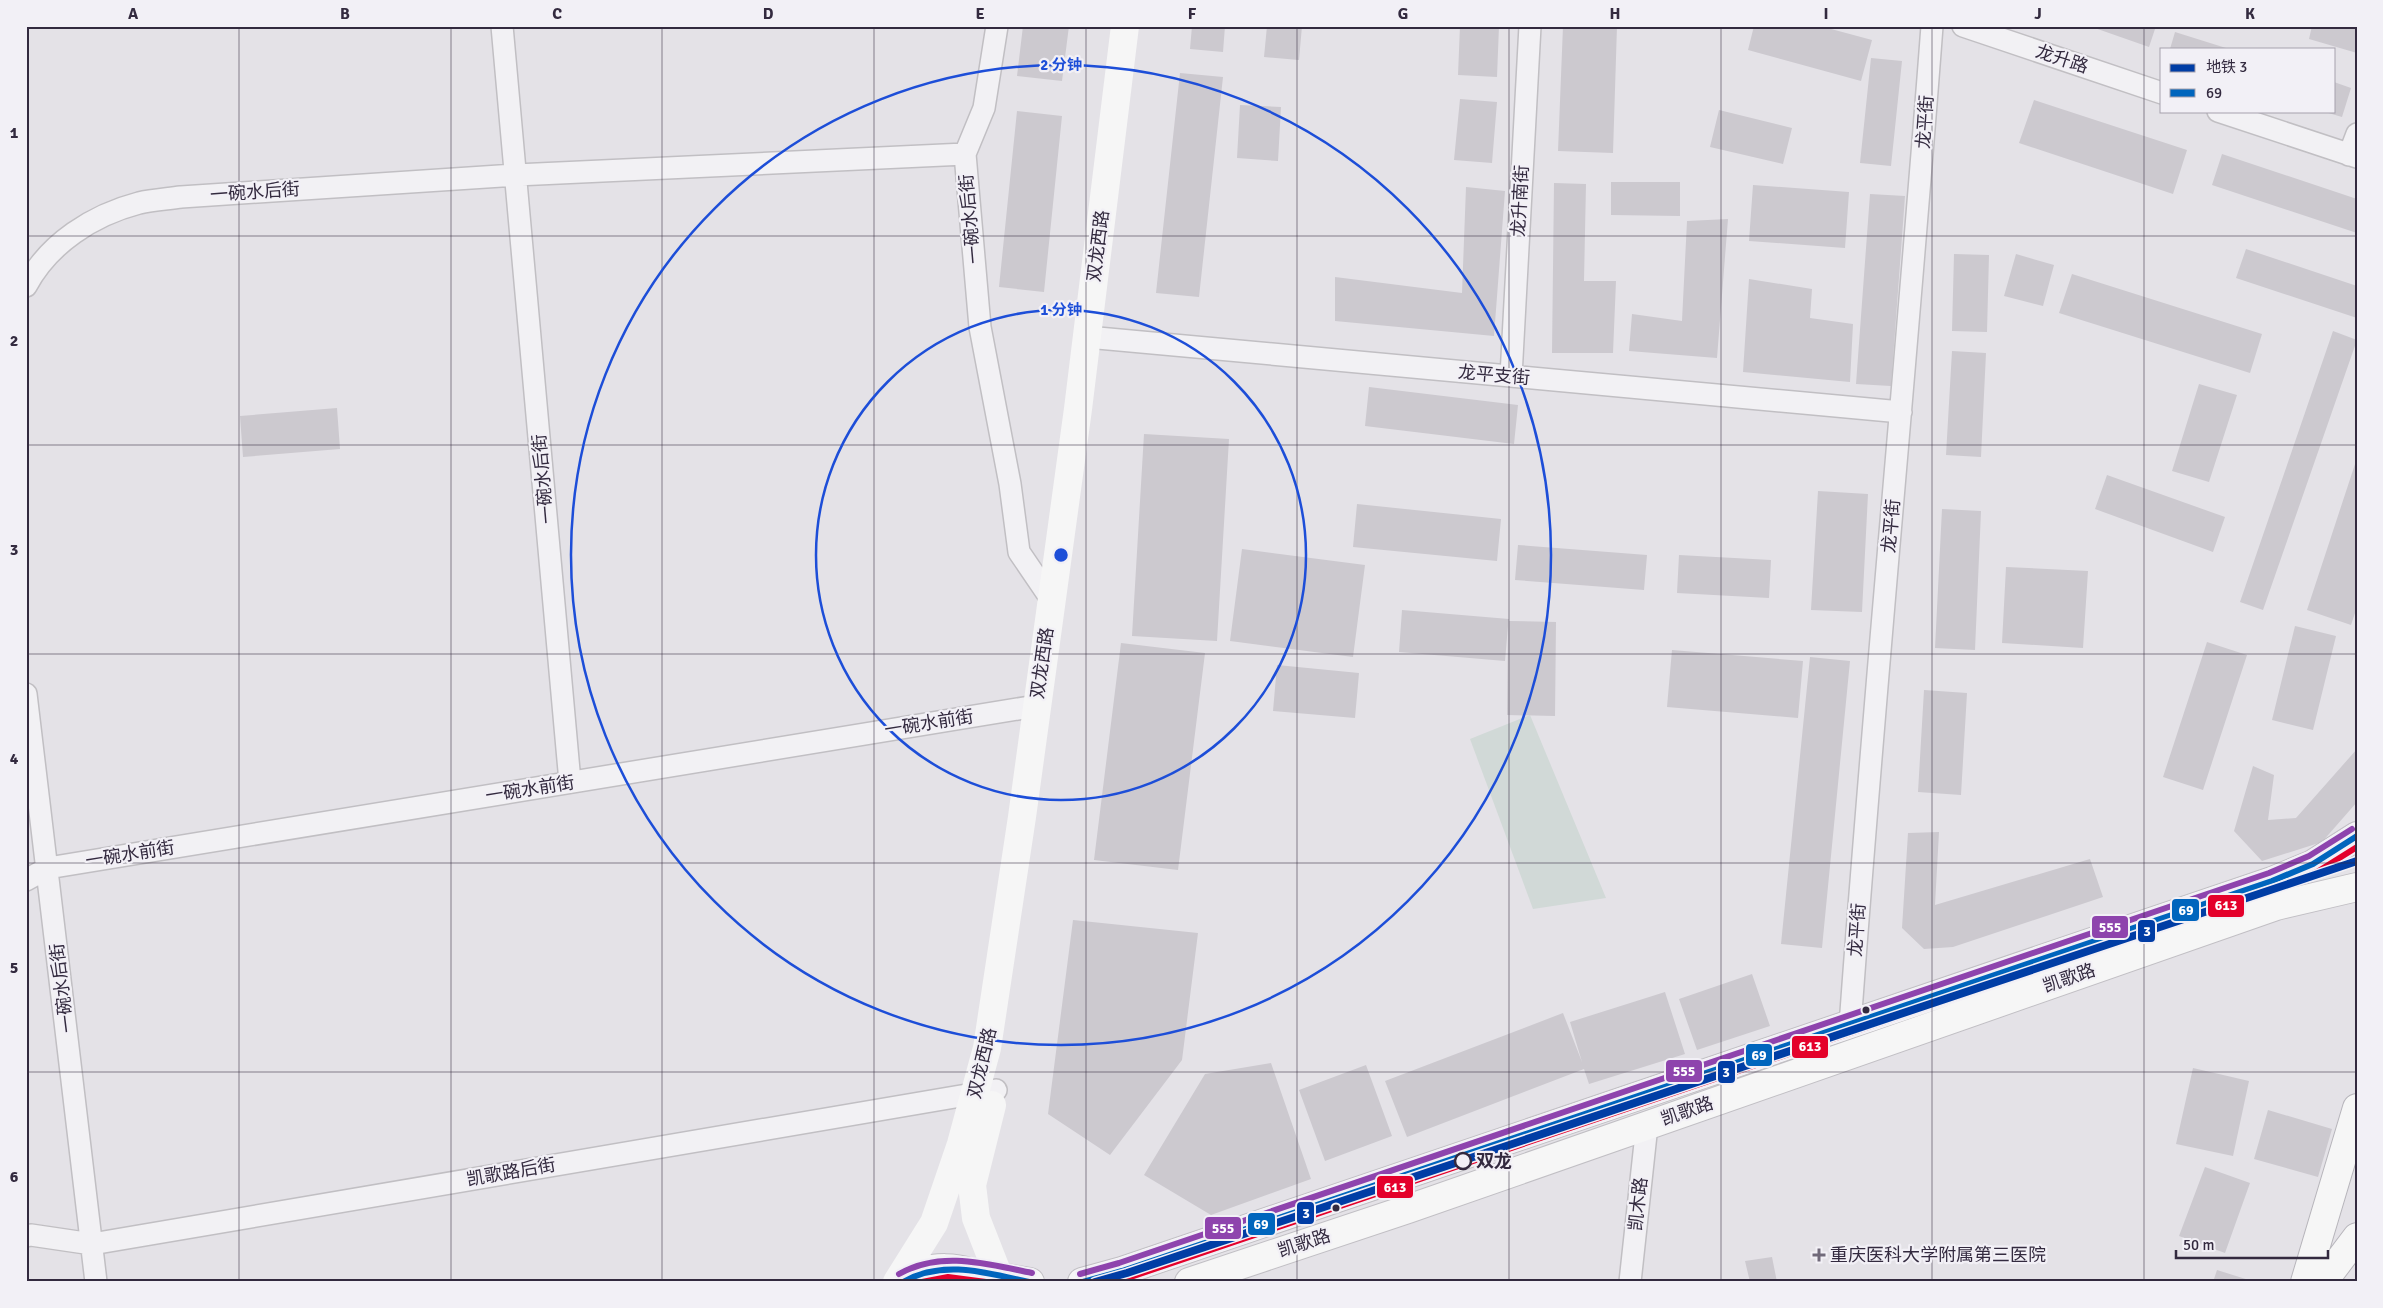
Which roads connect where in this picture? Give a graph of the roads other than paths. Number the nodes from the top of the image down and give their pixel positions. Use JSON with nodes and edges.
{"nodes":[{"id":1,"x":502,"y":26,"type":"edge"},
{"id":2,"x":997,"y":26,"type":"edge"},
{"id":3,"x":1125,"y":26,"type":"edge"},
{"id":4,"x":1144,"y":26,"type":"edge"},
{"id":5,"x":1530,"y":26,"type":"edge"},
{"id":6,"x":1932,"y":26,"type":"edge"},
{"id":7,"x":1963,"y":26,"type":"edge"},
{"id":8,"x":2160,"y":91,"type":"edge"},
{"id":9,"x":2221,"y":112,"type":"edge"},
{"id":10,"x":2357,"y":134,"type":"edge"},
{"id":11,"x":965,"y":154,"type":"junction"},
{"id":12,"x":2353,"y":156,"type":"edge"},
{"id":13,"x":516,"y":175,"type":"junction"},
{"id":14,"x":26,"y":286,"type":"edge"},
{"id":15,"x":1097,"y":338,"type":"junction"},
{"id":16,"x":1511,"y":376,"type":"junction"},
{"id":17,"x":1901,"y":412,"type":"junction"},
{"id":18,"x":1051,"y":598,"type":"junction"},
{"id":19,"x":26,"y":694,"type":"edge"},
{"id":20,"x":1036,"y":706,"type":"junction"},
{"id":21,"x":570,"y":782,"type":"junction"},
{"id":22,"x":2357,"y":836,"type":"edge"},
{"id":23,"x":48,"y":868,"type":"junction"},
{"id":24,"x":26,"y":880,"type":"edge"},
{"id":25,"x":2357,"y":887,"type":"edge"},
{"id":26,"x":1850,"y":1026,"type":"junction"},
{"id":27,"x":986,"y":1091,"type":"junction"},
{"id":28,"x":2357,"y":1108,"type":"edge"},
{"id":29,"x":1647,"y":1125,"type":"junction"},
{"id":30,"x":2357,"y":1172,"type":"edge"},
{"id":31,"x":26,"y":1236,"type":"edge"},
{"id":32,"x":2357,"y":1237,"type":"edge"},
{"id":33,"x":92,"y":1244,"type":"junction"},
{"id":34,"x":989,"y":1278,"type":"edge"},
{"id":35,"x":96,"y":1282,"type":"edge"},
{"id":36,"x":897,"y":1282,"type":"edge"},
{"id":37,"x":903,"y":1282,"type":"edge"},
{"id":38,"x":1030,"y":1282,"type":"edge"},
{"id":39,"x":1082,"y":1282,"type":"edge"},
{"id":40,"x":1189,"y":1282,"type":"edge"},
{"id":41,"x":1630,"y":1282,"type":"edge"},
{"id":42,"x":2305,"y":1282,"type":"edge"},
{"id":43,"x":2323,"y":1282,"type":"edge"}],
"edges":[{"from":1,"to":13,"type":"street","name":"一碗水后街"},
{"from":2,"to":11,"type":"street"},
{"from":3,"to":15,"type":"main road","name":"双龙西路"},
{"from":4,"to":15,"type":"main road","name":"双龙西路"},
{"from":5,"to":16,"type":"street","name":"龙升南街"},
{"from":6,"to":17,"type":"street","name":"龙平街"},
{"from":7,"to":8,"type":"street","name":"龙升路"},
{"from":9,"to":12,"type":"street"},
{"from":10,"to":12,"type":"street"},
{"from":11,"to":13,"type":"street","name":"一碗水后街"},
{"from":11,"to":18,"type":"street","name":"一碗水后街"},
{"from":13,"to":14,"type":"street","name":"一碗水后街"},
{"from":13,"to":21,"type":"street","name":"一碗水后街"},
{"from":15,"to":16,"type":"street","name":"龙平支街"},
{"from":15,"to":18,"type":"main road","name":"双龙西路"},
{"from":15,"to":27,"type":"main road","name":"双龙西路"},
{"from":16,"to":17,"type":"street","name":"龙平支街"},
{"from":17,"to":26,"type":"street","name":"龙平街"},
{"from":18,"to":20,"type":"main road","name":"双龙西路"},
{"from":19,"to":23,"type":"street","name":"一碗水后街"},
{"from":20,"to":21,"type":"street","name":"一碗水前街"},
{"from":20,"to":27,"type":"main road","name":"双龙西路"},
{"from":21,"to":23,"type":"street","name":"一碗水前街"},
{"from":22,"to":26,"type":"main road","name":"凯歌路"},
{"from":23,"to":24,"type":"street","name":"一碗水前街"},
{"from":23,"to":33,"type":"street","name":"一碗水后街"},
{"from":25,"to":29,"type":"main road","name":"凯歌路"},
{"from":26,"to":39,"type":"main road","name":"凯歌路"},
{"from":27,"to":33,"type":"street","name":"凯歌路后街"},
{"from":27,"to":34,"type":"main road","name":"双龙西路"},
{"from":27,"to":36,"type":"main road","name":"双龙西路"},
{"from":28,"to":42,"type":"main road"},
{"from":29,"to":40,"type":"main road","name":"凯歌路"},
{"from":29,"to":41,"type":"street","name":"凯木路"},
{"from":30,"to":43,"type":"main road"},
{"from":31,"to":33,"type":"street","name":"凯歌路后街"},
{"from":32,"to":43,"type":"main road"},
{"from":33,"to":35,"type":"street","name":"一碗水后街"},
{"from":34,"to":37,"type":"main road"},
{"from":34,"to":38,"type":"main road"}]}
